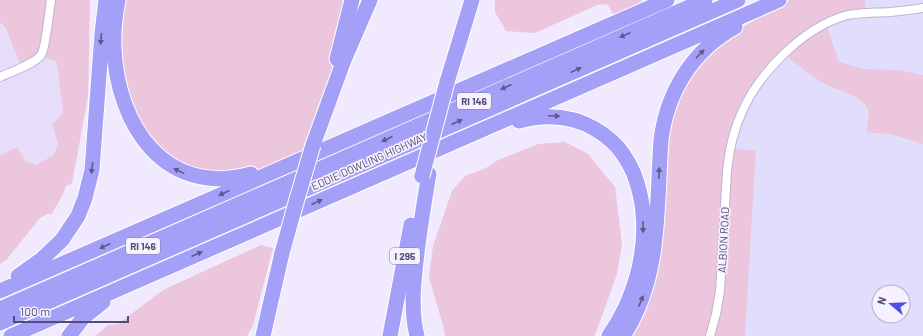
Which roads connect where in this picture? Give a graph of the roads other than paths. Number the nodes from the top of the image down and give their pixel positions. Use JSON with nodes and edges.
{"nodes":[{"id":1,"x":51,"y":0,"type":"edge"},
{"id":2,"x":106,"y":0,"type":"edge"},
{"id":3,"x":118,"y":0,"type":"edge"},
{"id":4,"x":352,"y":0,"type":"edge"},
{"id":5,"x":370,"y":0,"type":"edge"},
{"id":6,"x":472,"y":0,"type":"edge"},
{"id":7,"x":652,"y":0,"type":"edge"},
{"id":8,"x":667,"y":0,"type":"edge"},
{"id":9,"x":705,"y":0,"type":"edge"},
{"id":10,"x":738,"y":0,"type":"edge"},
{"id":11,"x":779,"y":0,"type":"edge"},
{"id":12,"x":786,"y":0,"type":"edge"},
{"id":13,"x":923,"y":8,"type":"edge"},
{"id":14,"x":591,"y":33,"type":"junction"},
{"id":15,"x":0,"y":77,"type":"edge"},
{"id":16,"x":462,"y":138,"type":"junction"},
{"id":17,"x":314,"y":141,"type":"junction"},
{"id":18,"x":298,"y":161,"type":"junction"},
{"id":19,"x":426,"y":175,"type":"junction"},
{"id":20,"x":162,"y":270,"type":"junction"},
{"id":21,"x":0,"y":285,"type":"edge"},
{"id":22,"x":0,"y":291,"type":"edge"},
{"id":23,"x":0,"y":309,"type":"edge"},
{"id":24,"x":0,"y":323,"type":"edge"},
{"id":25,"x":11,"y":336,"type":"edge"},
{"id":26,"x":69,"y":336,"type":"edge"},
{"id":27,"x":264,"y":336,"type":"edge"},
{"id":28,"x":390,"y":336,"type":"edge"},
{"id":29,"x":417,"y":336,"type":"edge"},
{"id":30,"x":609,"y":336,"type":"edge"},
{"id":31,"x":623,"y":336,"type":"edge"},
{"id":32,"x":710,"y":336,"type":"edge"}],
"edges":[{"from":1,"to":15,"type":"street"},
{"from":2,"to":21,"type":"highway","one_way":true},
{"from":18,"to":3,"type":"highway","one_way":true},
{"from":4,"to":17,"type":"highway"},
{"from":5,"to":17,"type":"highway"},
{"from":6,"to":19,"type":"highway","number":"I 295","bridge":true},
{"from":7,"to":14,"type":"highway"},
{"from":8,"to":14,"type":"highway"},
{"from":9,"to":23,"type":"highway","name":"EDDIE DOWLING HIGHWAY","number":"RI 146","one_way":true},
{"from":24,"to":10,"type":"highway","name":"EDDIE DOWLING HIGHWAY","number":"RI 146","one_way":true},
{"from":11,"to":16,"type":"highway"},
{"from":31,"to":12,"type":"highway","one_way":true},
{"from":13,"to":32,"type":"street","name":"ALBION ROAD"},
{"from":14,"to":18,"type":"highway"},
{"from":20,"to":16,"type":"highway","one_way":true},
{"from":16,"to":30,"type":"highway","one_way":true},
{"from":17,"to":27,"type":"highway","bridge":true},
{"from":18,"to":22,"type":"highway","one_way":true},
{"from":19,"to":28,"type":"highway","number":"I 295"},
{"from":19,"to":29,"type":"highway"},
{"from":20,"to":25,"type":"highway"},
{"from":20,"to":26,"type":"highway"}]}
